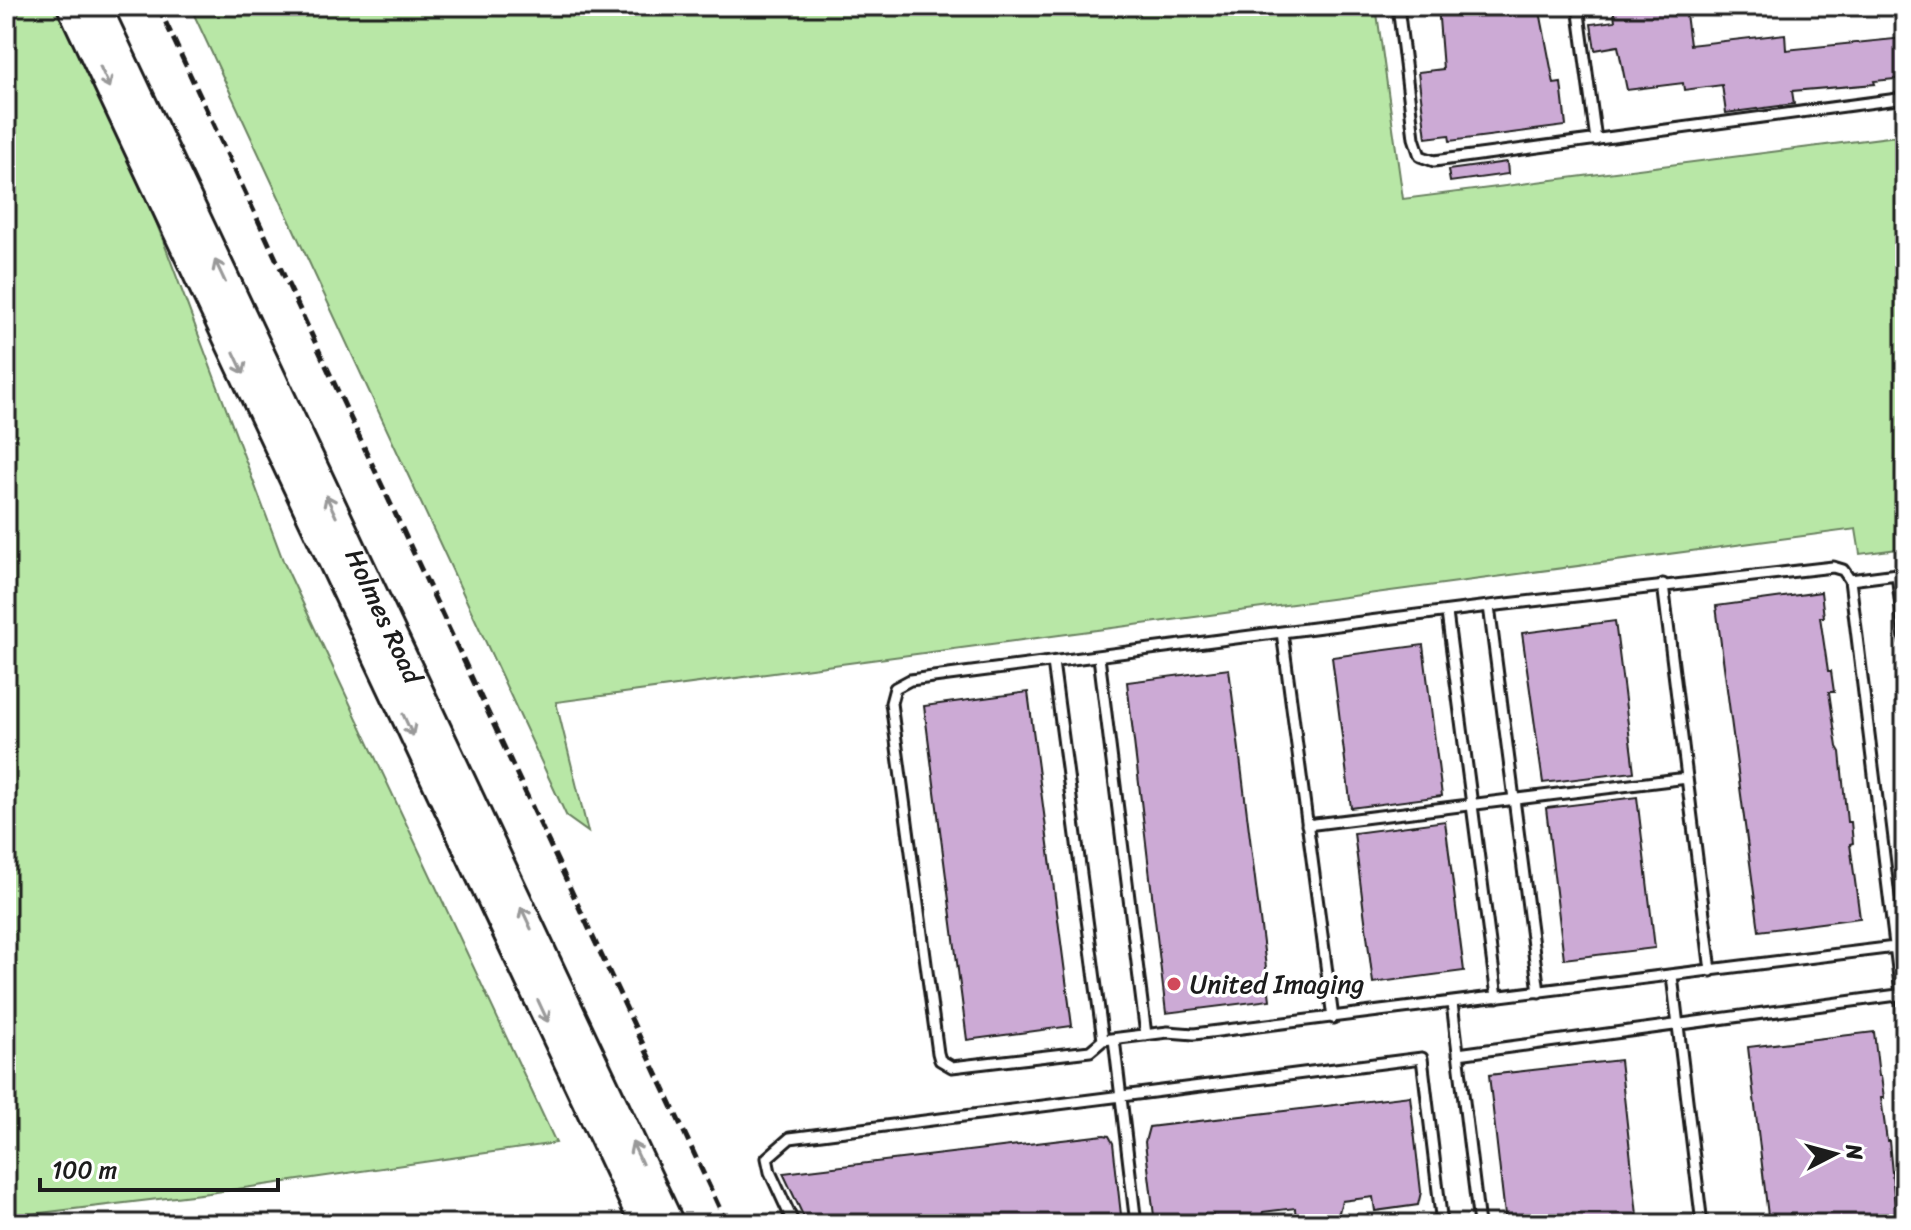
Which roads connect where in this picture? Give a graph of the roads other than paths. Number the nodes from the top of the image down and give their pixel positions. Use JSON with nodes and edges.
{"nodes":[{"id":1,"x":71,"y":6,"type":"edge"},
{"id":2,"x":97,"y":6,"type":"edge"},
{"id":3,"x":1398,"y":6,"type":"edge"},
{"id":4,"x":1578,"y":6,"type":"edge"},
{"id":5,"x":1905,"y":98,"type":"edge"},
{"id":6,"x":1596,"y":140,"type":"junction"},
{"id":7,"x":1901,"y":573,"type":"edge"},
{"id":8,"x":1850,"y":580,"type":"junction"},
{"id":9,"x":1663,"y":584,"type":"junction"},
{"id":10,"x":1489,"y":606,"type":"junction"},
{"id":11,"x":1447,"y":613,"type":"junction"},
{"id":12,"x":1282,"y":632,"type":"junction"},
{"id":13,"x":1905,"y":640,"type":"edge"},
{"id":14,"x":1099,"y":657,"type":"junction"},
{"id":15,"x":1053,"y":662,"type":"junction"},
{"id":16,"x":1687,"y":778,"type":"junction"},
{"id":17,"x":1515,"y":799,"type":"junction"},
{"id":18,"x":1471,"y":805,"type":"junction"},
{"id":19,"x":1307,"y":825,"type":"junction"},
{"id":20,"x":1895,"y":947,"type":"junction"},
{"id":21,"x":1711,"y":971,"type":"junction"},
{"id":22,"x":1672,"y":976,"type":"junction"},
{"id":23,"x":1539,"y":992,"type":"junction"},
{"id":24,"x":1903,"y":994,"type":"edge"},
{"id":25,"x":1497,"y":997,"type":"junction"},
{"id":26,"x":1452,"y":1003,"type":"junction"},
{"id":27,"x":1333,"y":1018,"type":"junction"},
{"id":28,"x":1678,"y":1025,"type":"junction"},
{"id":29,"x":1905,"y":1026,"type":"edge"},
{"id":30,"x":1146,"y":1035,"type":"junction"},
{"id":31,"x":1108,"y":1039,"type":"junction"},
{"id":32,"x":1458,"y":1054,"type":"junction"},
{"id":33,"x":1120,"y":1098,"type":"junction"},
{"id":34,"x":644,"y":1224,"type":"edge"},
{"id":35,"x":670,"y":1224,"type":"edge"},
{"id":36,"x":794,"y":1224,"type":"edge"},
{"id":37,"x":1136,"y":1224,"type":"edge"},
{"id":38,"x":1442,"y":1224,"type":"edge"},
{"id":39,"x":1479,"y":1224,"type":"edge"},
{"id":40,"x":1702,"y":1224,"type":"edge"}],
"edges":[{"from":1,"to":34,"type":"main road","name":"Holmes Road","one_way":true},
{"from":35,"to":2,"type":"main road","name":"Holmes Road","one_way":true},
{"from":3,"to":6,"type":"lane"},
{"from":4,"to":6,"type":"lane"},
{"from":5,"to":6,"type":"lane"},
{"from":7,"to":8,"type":"lane"},
{"from":7,"to":13,"type":"lane"},
{"from":8,"to":9,"type":"lane"},
{"from":8,"to":20,"type":"lane"},
{"from":9,"to":10,"type":"lane"},
{"from":9,"to":16,"type":"lane"},
{"from":10,"to":11,"type":"lane"},
{"from":10,"to":17,"type":"lane"},
{"from":11,"to":12,"type":"lane"},
{"from":11,"to":18,"type":"lane"},
{"from":12,"to":14,"type":"lane"},
{"from":12,"to":19,"type":"lane"},
{"from":14,"to":15,"type":"lane"},
{"from":14,"to":30,"type":"lane"},
{"from":15,"to":31,"type":"lane"},
{"from":15,"to":31,"type":"lane"},
{"from":16,"to":17,"type":"lane"},
{"from":16,"to":21,"type":"lane"},
{"from":17,"to":18,"type":"lane"},
{"from":17,"to":23,"type":"lane"},
{"from":18,"to":19,"type":"lane"},
{"from":18,"to":25,"type":"lane"},
{"from":19,"to":27,"type":"lane"},
{"from":20,"to":21,"type":"lane"},
{"from":20,"to":24,"type":"lane"},
{"from":21,"to":22,"type":"lane"},
{"from":22,"to":23,"type":"lane"},
{"from":22,"to":28,"type":"lane"},
{"from":23,"to":25,"type":"lane"},
{"from":24,"to":28,"type":"lane"},
{"from":24,"to":29,"type":"lane"},
{"from":25,"to":26,"type":"lane"},
{"from":26,"to":27,"type":"lane"},
{"from":26,"to":32,"type":"lane"},
{"from":27,"to":30,"type":"lane"},
{"from":28,"to":32,"type":"lane"},
{"from":28,"to":40,"type":"lane"},
{"from":30,"to":31,"type":"lane"},
{"from":31,"to":33,"type":"lane"},
{"from":32,"to":39,"type":"lane"},
{"from":33,"to":36,"type":"lane"},
{"from":33,"to":37,"type":"lane"},
{"from":33,"to":38,"type":"lane"}]}
